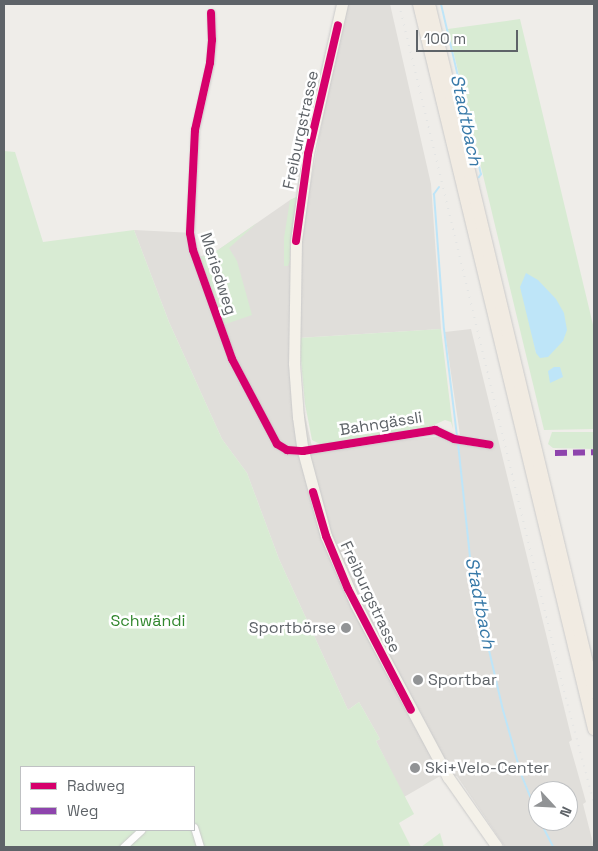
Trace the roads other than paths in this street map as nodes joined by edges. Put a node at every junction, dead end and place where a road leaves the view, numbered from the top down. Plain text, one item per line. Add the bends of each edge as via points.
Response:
1 (342, 4) edge
2 (419, 4) edge
3 (429, 4) edge
4 (210, 13) dead end
5 (490, 445) dead end
6 (304, 451) junction
7 (594, 692) edge
8 (594, 729) edge
9 (195, 830) edge
10 (140, 831) edge
11 (123, 847) edge
12 (200, 847) edge
13 (497, 847) edge

1 - 6 main road, Freiburgstrasse via 308,154 296,241 294,363
2 - 8 highway
3 - 7 highway
4 - 6 street, Meriedweg via 211,56 195,130 192,168 190,233 193,250 232,359 268,428 282,448
5 - 6 street, Bahngässli via 454,439 435,430
6 - 13 main road, Freiburgstrasse via 326,536 360,613 448,777
9 - 12 street
10 - 11 street

